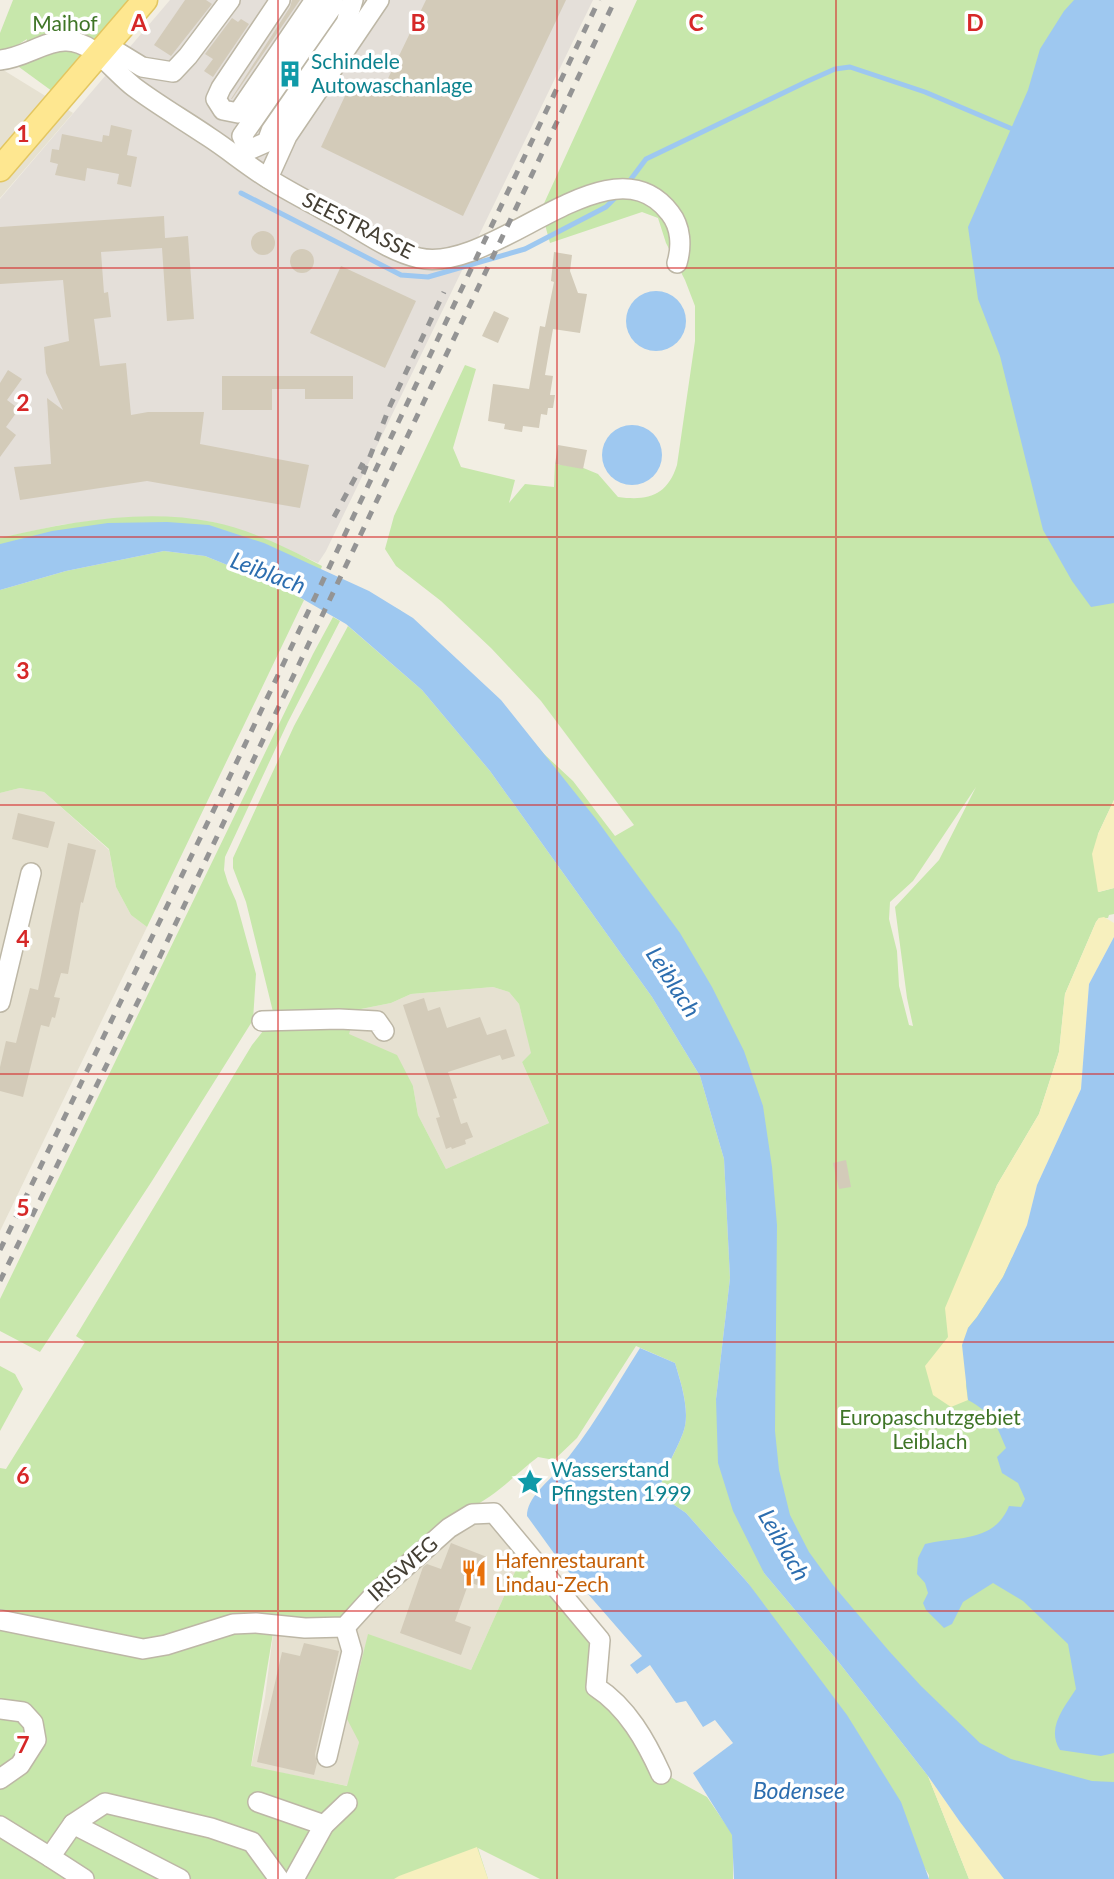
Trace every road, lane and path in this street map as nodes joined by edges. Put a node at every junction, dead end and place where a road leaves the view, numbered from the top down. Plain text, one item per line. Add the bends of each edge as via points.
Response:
1 (145, 0) edge
2 (230, 0) edge
3 (280, 0) edge
4 (315, 0) edge
5 (331, 0) edge
6 (353, 0) edge
7 (379, 0) edge
8 (102, 50) junction
9 (0, 60) edge
10 (0, 169) edge
11 (268, 178) junction
12 (677, 263) dead end
13 (30, 873) dead end
14 (0, 1002) edge
15 (262, 1021) dead end
16 (384, 1031) dead end
17 (0, 1620) edge
18 (345, 1627) junction
19 (0, 1709) edge
20 (327, 1757) dead end
21 (661, 1774) dead end
22 (0, 1779) edge
23 (258, 1802) dead end
24 (347, 1803) dead end
25 (73, 1824) junction
26 (324, 1825) junction
27 (0, 1826) edge
28 (50, 1857) junction
29 (84, 1879) edge
30 (180, 1879) edge
31 (278, 1879) edge
32 (294, 1879) edge

1 - 8 main road
2 - 8 street via 173,72 142,67
3 - 4 street via 221,88 216,99 223,110 238,113
5 - 6 street via 334,4 242,136 251,149 267,142 346,23
7 - 11 street via 287,136
8 - 9 street via 66,41
8 - 10 main road
8 - 11 street, SEESTRASSE via 132,86
11 - 12 street, SEESTRASSE via 386,244 419,258 438,259 455,257 596,193 633,188 658,200 674,218 680,236
13 - 14 street
15 - 16 street via 377,1021
17 - 18 street via 143,1649 233,1624
18 - 20 street via 352,1651
18 - 21 street, IRISWEG via 449,1528 472,1514 494,1513 600,1640 596,1686 626,1715
19 - 22 street via 23,1712 33,1723 37,1740 20,1765
23 - 26 street
24 - 26 street
25 - 28 street
25 - 30 street
25 - 31 street via 105,1803 211,1828 252,1842
26 - 32 street
27 - 28 street
28 - 29 street

